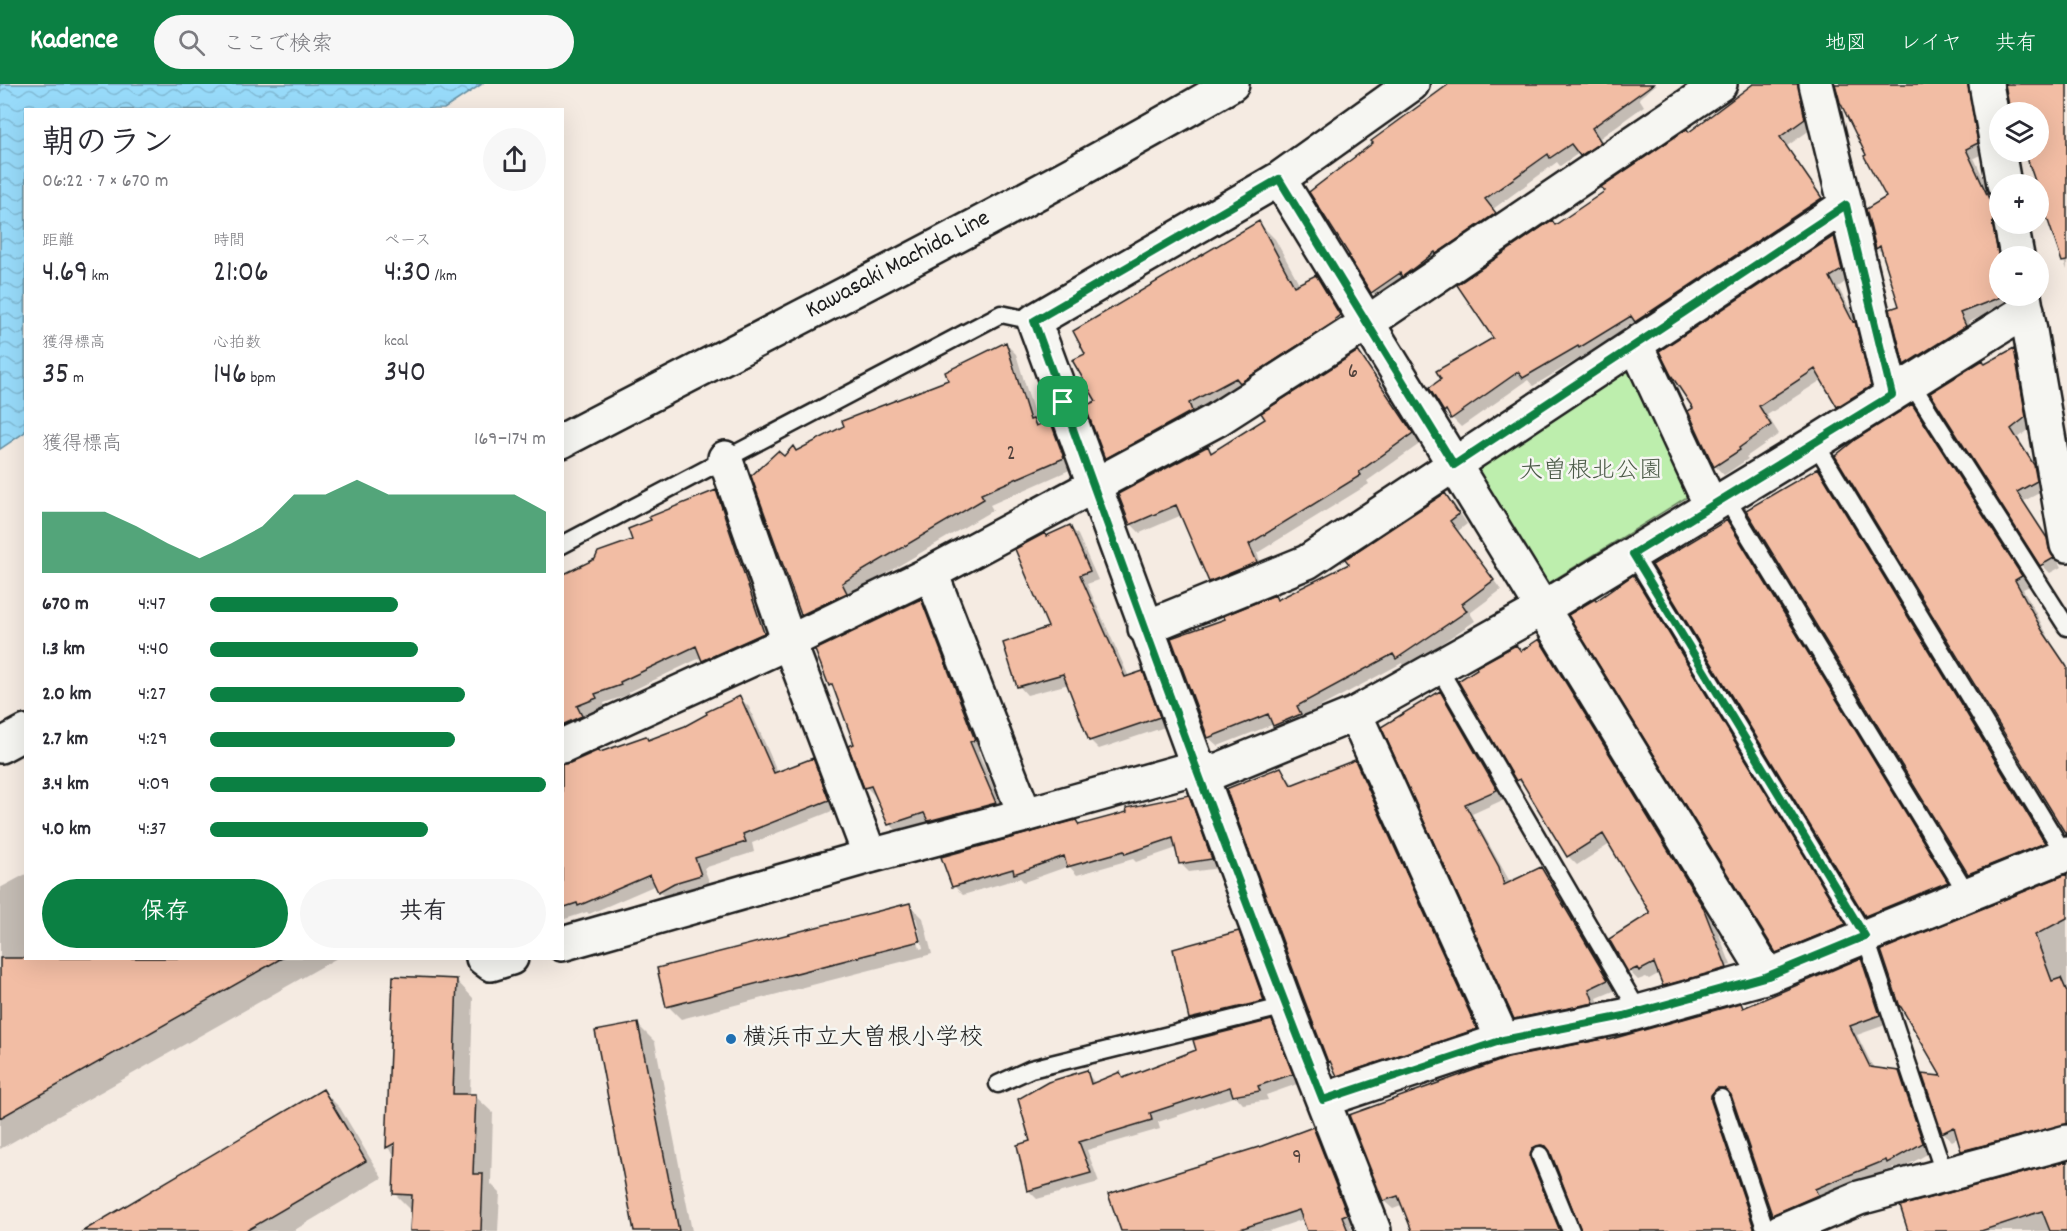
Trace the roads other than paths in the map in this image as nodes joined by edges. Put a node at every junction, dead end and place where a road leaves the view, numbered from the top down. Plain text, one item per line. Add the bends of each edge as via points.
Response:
1 (1232, 84) edge
2 (1412, 84) edge
3 (1720, 84) edge
4 (1816, 84) edge
5 (1986, 84) edge
6 (2002, 174) edge
7 (1279, 179) junction
8 (1846, 205) junction
9 (2022, 306) edge
10 (2027, 306) edge
11 (1034, 321) junction
12 (1367, 323) junction
13 (1636, 345) junction
14 (1901, 389) junction
15 (564, 440) edge
16 (1815, 443) junction
17 (725, 458) junction
18 (1454, 465) junction
19 (1093, 484) junction
20 (1718, 502) junction
21 (564, 544) edge
22 (2067, 545) edge
23 (1633, 554) junction
24 (931, 573) junction
25 (1542, 609) junction
26 (2067, 627) edge
27 (1145, 628) junction
28 (789, 642) junction
29 (1438, 667) junction
30 (1355, 714) junction
31 (24, 733) edge
32 (564, 745) edge
33 (0, 746) edge
34 (1197, 767) junction
35 (1025, 815) junction
36 (870, 856) junction
37 (2066, 859) edge
38 (1968, 895) junction
39 (1865, 936) junction
40 (564, 943) edge
41 (486, 960) edge
42 (504, 960) edge
43 (1768, 976) junction
44 (1286, 1006) junction
45 (1639, 1012) junction
46 (1503, 1040) junction
47 (999, 1084) dead end
48 (1721, 1098) dead end
49 (1323, 1100) junction
50 (2067, 1142) edge
51 (1540, 1155) dead end
52 (1945, 1176) junction
53 (1374, 1231) edge
54 (1571, 1231) edge
55 (1766, 1231) edge
56 (1781, 1231) edge

1 - 15 street, Kawasaki Machida Line via 964,231
2 - 7 street
3 - 12 street
4 - 8 street
5 - 6 street
7 - 11 street
7 - 12 street
8 - 13 street
8 - 14 street
9 - 14 street
10 - 22 street
11 - 17 lane via 1002,314
11 - 19 street
12 - 18 street
12 - 19 street via 1216,420
13 - 18 street
13 - 20 street
14 - 16 street
14 - 26 lane
16 - 20 street
16 - 37 lane
17 - 21 lane
17 - 28 street
18 - 25 street
18 - 27 street via 1307,561
19 - 24 street
19 - 27 street
20 - 23 street
20 - 38 lane
23 - 25 street
23 - 39 lane
24 - 28 street
24 - 35 street
25 - 29 street
25 - 43 street
27 - 34 street
28 - 32 street
28 - 36 street
29 - 30 street
29 - 45 lane
30 - 34 street via 1216,771
30 - 46 street
31 - 33 street
34 - 35 street
34 - 44 street
35 - 36 street
36 - 40 street
37 - 38 street
38 - 39 street
39 - 43 street
39 - 52 lane
41 - 42 street via 491,964
43 - 45 street
44 - 47 lane via 1031,1070
44 - 49 street
45 - 46 street
46 - 49 street
48 - 55 lane
49 - 53 street
50 - 52 street
51 - 54 lane
52 - 56 street via 1859,1198

